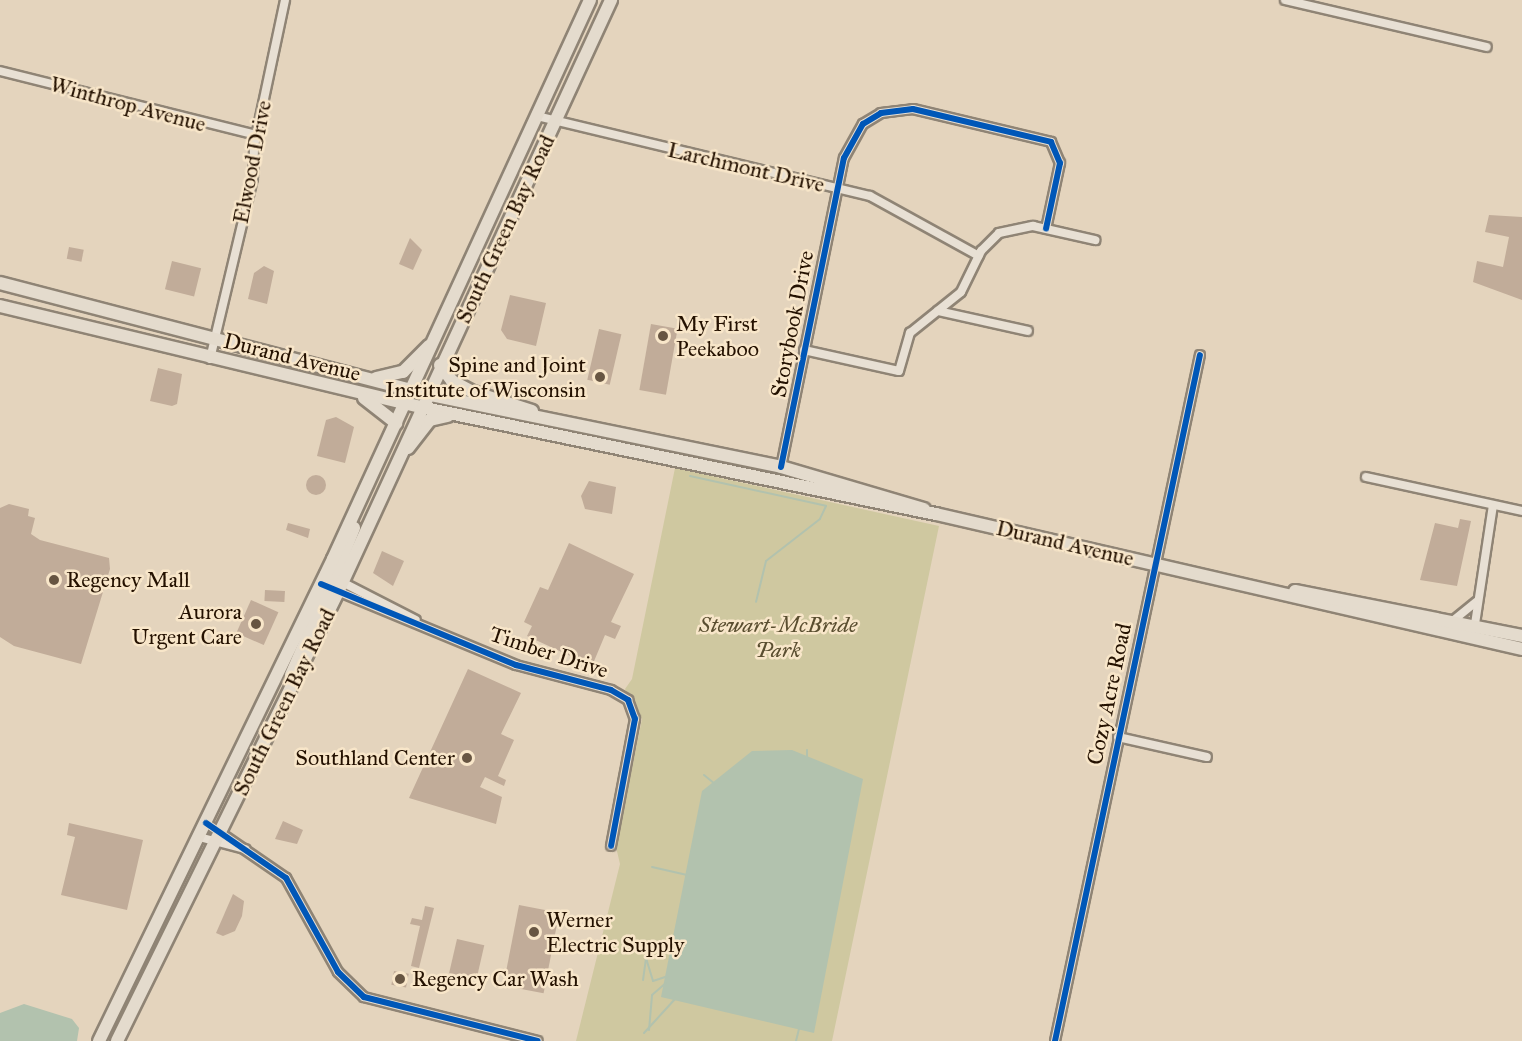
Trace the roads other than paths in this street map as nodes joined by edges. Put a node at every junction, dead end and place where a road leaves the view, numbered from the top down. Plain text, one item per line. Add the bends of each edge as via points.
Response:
1 (285, 0) edge
2 (590, 0) edge
3 (611, 0) edge
4 (1285, 0) edge
5 (1487, 47) dead end
6 (0, 71) edge
7 (537, 116) junction
8 (555, 123) junction
9 (257, 135) junction
10 (837, 188) junction
11 (1046, 229) junction
12 (1095, 240) dead end
13 (979, 256) junction
14 (0, 283) edge
15 (0, 306) edge
16 (938, 310) junction
17 (1028, 331) dead end
18 (214, 338) junction
19 (434, 341) junction
20 (804, 350) junction
21 (1200, 354) dead end
22 (210, 358) junction
23 (440, 365) junction
24 (376, 378) junction
25 (412, 390) junction
26 (350, 391) junction
27 (426, 394) junction
28 (405, 403) junction
29 (420, 407) junction
30 (537, 414) junction
31 (458, 415) junction
32 (396, 423) junction
33 (621, 430) junction
34 (670, 442) junction
35 (610, 447) junction
36 (652, 455) junction
37 (781, 467) junction
38 (390, 474) junction
39 (1366, 477) dead end
40 (1493, 505) junction
41 (1522, 511) edge
42 (936, 514) junction
43 (1155, 563) junction
44 (331, 583) junction
45 (1264, 588) junction
46 (1476, 602) junction
47 (1455, 619) junction
48 (1475, 624) junction
49 (1431, 628) junction
50 (1522, 636) edge
51 (1522, 650) edge
52 (1118, 737) junction
53 (1207, 757) dead end
54 (215, 827) junction
55 (208, 840) junction
56 (611, 846) dead end
57 (246, 849) junction
58 (158, 922) junction
59 (122, 999) junction
60 (130, 1017) junction
61 (99, 1041) edge
62 (111, 1041) edge
63 (117, 1041) edge
64 (538, 1041) edge
65 (1055, 1041) edge

1 - 9 street, Elwood Drive
2 - 7 main road, South Green Bay Road
3 - 8 main road, South Green Bay Road
4 - 5 street
6 - 9 street, Winthrop Avenue
7 - 8 street, Larchmont Drive
7 - 19 main road, South Green Bay Road
8 - 10 street, Larchmont Drive
8 - 23 main road, South Green Bay Road
9 - 18 street, Elwood Drive via 254,178
10 - 11 street, Storybook Drive via 846,151 863,124 891,110 912,109 1051,142 1060,163
10 - 13 street, Larchmont Drive via 893,206
10 - 20 street, Storybook Drive
11 - 12 street
11 - 13 street via 1007,229
13 - 16 street via 961,292
14 - 18 main road, Durand Avenue
15 - 22 main road, Durand Avenue
16 - 17 street
16 - 20 street via 910,333 899,371
18 - 22 street, Elwood Drive
18 - 24 main road, Durand Avenue
19 - 24 main road via 403,372
19 - 25 main road, South Green Bay Road
20 - 37 street, Storybook Drive
21 - 43 street, Cozy Acre Road
22 - 26 main road, Durand Avenue
23 - 27 main road, South Green Bay Road
23 - 30 main road via 452,381 473,392 517,403
24 - 25 main road, Durand Avenue
25 - 27 main road, Durand Avenue
25 - 28 main road, South Green Bay Road
26 - 28 main road, Durand Avenue
26 - 32 main road
27 - 29 main road, South Green Bay Road
27 - 30 main road, Durand Avenue
28 - 29 main road, Durand Avenue
28 - 32 main road, South Green Bay Road
29 - 31 main road, Durand Avenue
29 - 38 main road, South Green Bay Road
30 - 33 main road, Durand Avenue
31 - 35 main road, Durand Avenue
31 - 38 main road via 430,420
32 - 44 main road, South Green Bay Road via 363,494
33 - 34 main road, Durand Avenue
33 - 35 main road via 626,442
34 - 36 main road
34 - 37 main road, Durand Avenue
35 - 36 main road, Durand Avenue
36 - 42 main road, Durand Avenue
37 - 42 main road, Durand Avenue
38 - 44 main road, South Green Bay Road
39 - 40 street
40 - 41 street
40 - 46 street
42 - 43 main road, Durand Avenue
43 - 45 main road, Durand Avenue
43 - 52 street, Cozy Acre Road
44 - 54 main road, South Green Bay Road via 284,702
44 - 54 main road, South Green Bay Road via 277,673 270,712
44 - 56 street, Timber Drive via 516,665 610,690 628,700 636,719
45 - 47 main road, Durand Avenue
45 - 49 main road, Durand Avenue
46 - 47 street
46 - 48 street
47 - 48 main road, Durand Avenue
48 - 49 main road
48 - 50 main road, Durand Avenue
49 - 51 main road, Durand Avenue
52 - 53 street
52 - 65 street, Cozy Acre Road
54 - 55 main road
54 - 57 street
55 - 57 street
55 - 58 main road
55 - 60 main road
57 - 64 street via 293,885 338,972 364,997
58 - 59 main road
58 - 60 main road via 158,944
59 - 61 main road
59 - 62 main road
60 - 63 main road

